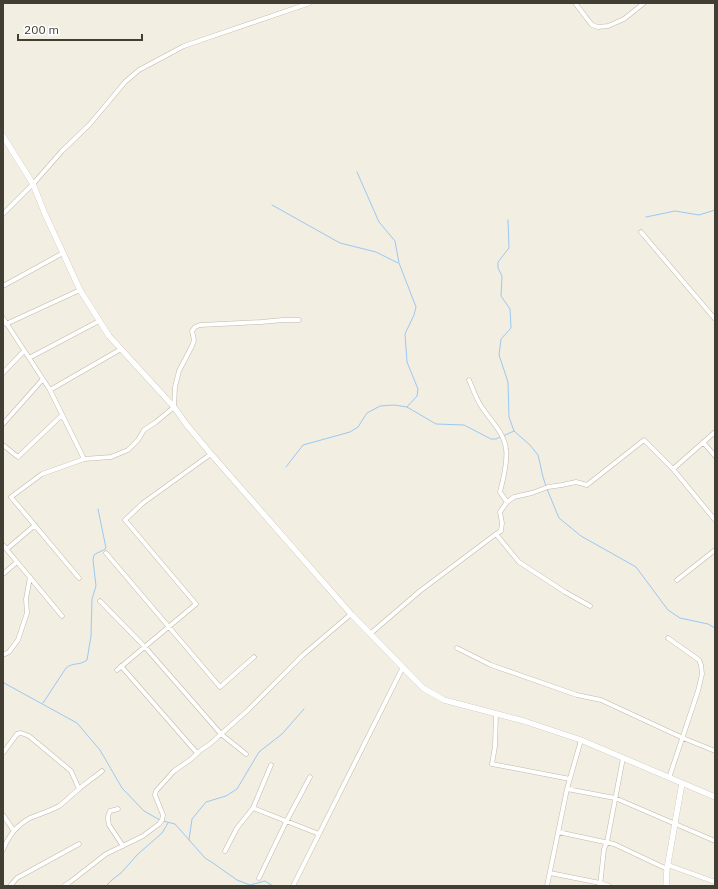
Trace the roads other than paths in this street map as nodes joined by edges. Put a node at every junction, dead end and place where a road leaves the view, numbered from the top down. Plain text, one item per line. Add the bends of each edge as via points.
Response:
1 (310, 3) edge
2 (575, 3) edge
3 (644, 3) edge
4 (3, 136) edge
5 (33, 184) junction
6 (3, 214) edge
7 (641, 232) dead end
8 (63, 253) junction
9 (3, 286) edge
10 (80, 290) junction
11 (3, 319) edge
12 (715, 319) edge
13 (299, 320) dead end
14 (99, 321) junction
15 (6, 324) junction
16 (121, 350) junction
17 (24, 351) junction
18 (29, 358) junction
19 (3, 373) edge
20 (43, 380) junction
21 (469, 380) dead end
22 (50, 390) junction
23 (174, 406) junction
24 (62, 415) junction
25 (3, 424) edge
26 (715, 432) edge
27 (703, 442) junction
28 (3, 445) edge
29 (211, 454) junction
30 (715, 456) edge
31 (84, 458) junction
32 (672, 468) junction
33 (507, 502) junction
34 (715, 520) edge
35 (35, 525) junction
36 (496, 534) junction
37 (3, 545) edge
38 (7, 549) junction
39 (715, 550) edge
40 (106, 553) dead end
41 (17, 562) junction
42 (3, 574) edge
43 (30, 577) junction
44 (79, 578) dead end
45 (677, 580) dead end
46 (100, 601) dead end
47 (590, 606) dead end
48 (351, 614) junction
49 (62, 616) dead end
50 (169, 626) junction
51 (370, 634) junction
52 (668, 638) dead end
53 (145, 646) junction
54 (457, 648) dead end
55 (3, 655) edge
56 (254, 657) dead end
57 (121, 666) junction
58 (403, 667) junction
59 (116, 670) dead end
60 (496, 714) junction
61 (221, 734) junction
62 (683, 738) junction
63 (581, 740) junction
64 (715, 751) edge
65 (3, 753) edge
66 (197, 754) junction
67 (246, 754) dead end
68 (623, 758) junction
69 (271, 765) dead end
70 (102, 771) dead end
71 (310, 777) dead end
72 (669, 778) junction
73 (570, 779) junction
74 (682, 783) junction
75 (79, 788) junction
76 (567, 789) junction
77 (715, 797) edge
78 (615, 798) junction
79 (252, 808) junction
80 (118, 809) dead end
81 (3, 815) edge
82 (286, 822) junction
83 (675, 824) junction
84 (14, 831) junction
85 (558, 832) junction
86 (319, 834) junction
87 (715, 841) edge
88 (607, 842) junction
89 (79, 844) dead end
90 (123, 846) junction
91 (3, 850) edge
92 (225, 851) dead end
93 (667, 867) junction
94 (550, 873) junction
95 (259, 878) dead end
96 (715, 882) edge
97 (600, 885) edge
98 (10, 886) edge
99 (64, 886) edge
100 (293, 886) edge
101 (547, 886) edge
102 (609, 886) edge
103 (666, 886) edge

1 - 5 street via 184,46 139,70 125,82 90,124
2 - 3 street via 592,25 598,27 624,19
4 - 5 street
5 - 6 street
5 - 8 street
7 - 12 street
8 - 9 street
8 - 10 street
10 - 14 street
10 - 15 street
11 - 15 street
13 - 23 street via 195,327 192,331 192,346 179,371
14 - 16 street
14 - 18 street
15 - 17 street
16 - 22 street
16 - 23 street
17 - 18 street
17 - 19 street
18 - 20 street
20 - 22 street
20 - 25 street
21 - 33 street via 481,406 505,441 506,464 500,492
22 - 24 street
23 - 29 street
23 - 31 street via 144,430 128,450 112,457
24 - 28 street via 18,457
24 - 31 street
26 - 27 street
27 - 30 street
27 - 32 street
29 - 48 street
29 - 50 street via 143,503 125,520 196,604
31 - 35 street via 42,474 11,497
32 - 33 street via 644,440 587,485 576,482 548,487 514,497
32 - 34 street
33 - 36 street via 500,512 501,531
35 - 38 street
35 - 44 street
36 - 47 street via 519,562
36 - 51 street via 420,591
37 - 38 street
38 - 41 street
39 - 45 street
40 - 50 street
41 - 42 street
41 - 43 street
43 - 49 street
43 - 55 street via 26,599 27,613 18,640 9,652
46 - 53 street
48 - 51 street
48 - 61 street via 303,655
50 - 53 street
50 - 56 street via 220,687
51 - 58 street
52 - 62 street via 699,660 701,665 702,674
53 - 57 street
53 - 61 street
54 - 62 street via 491,665 577,695 601,700
57 - 59 street
57 - 66 street
58 - 60 street via 423,688 444,700
58 - 86 street
60 - 63 street
60 - 73 street via 492,764
61 - 66 street
61 - 67 street
62 - 64 street
62 - 72 street
63 - 68 street
63 - 73 street
65 - 75 street via 21,732 71,771
66 - 90 street via 174,771 156,791 155,795 163,815 159,824
68 - 72 street
68 - 78 street
69 - 79 street
70 - 75 street
71 - 82 street
72 - 74 street
73 - 76 street
74 - 77 street
74 - 83 street
75 - 84 street via 59,806 30,818
76 - 78 street
76 - 85 street
78 - 83 street
78 - 88 street
79 - 82 street
79 - 92 street via 237,828
80 - 90 street via 110,811 108,821
81 - 84 street
82 - 86 street
82 - 95 street
83 - 87 street
83 - 93 street
84 - 91 street
85 - 88 street
85 - 94 street
86 - 100 street
88 - 93 street
88 - 97 street
89 - 98 street via 16,878
90 - 99 street via 106,854
93 - 96 street
93 - 103 street
94 - 97 street
94 - 101 street
97 - 102 street

